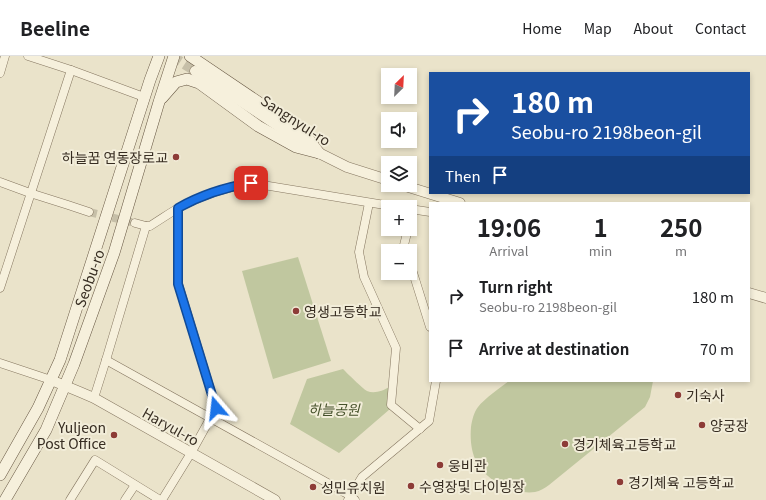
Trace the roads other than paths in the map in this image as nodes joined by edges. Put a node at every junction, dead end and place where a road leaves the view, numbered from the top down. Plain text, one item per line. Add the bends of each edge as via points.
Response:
1 (5, 56) edge
2 (28, 56) edge
3 (190, 56) edge
4 (157, 57) edge
5 (172, 60) edge
6 (199, 64) edge
7 (71, 70) junction
8 (0, 73) edge
9 (144, 98) junction
10 (159, 102) junction
11 (319, 153) junction
12 (381, 178) edge
13 (0, 182) edge
14 (417, 190) edge
15 (30, 193) junction
16 (429, 193) edge
17 (431, 194) edge
18 (369, 202) junction
19 (457, 202) edge
20 (381, 204) edge
21 (178, 208) junction
22 (417, 210) edge
23 (89, 212) tunnel mouth
24 (429, 212) edge
25 (135, 223) tunnel mouth
26 (146, 226) junction
27 (415, 280) edge
28 (0, 288) edge
29 (750, 293) edge
30 (766, 298) edge
31 (429, 324) edge
32 (106, 360) junction
33 (0, 363) edge
34 (50, 380) junction
35 (436, 382) edge
36 (65, 386) junction
37 (94, 398) junction
38 (211, 418) junction
39 (420, 429) junction
40 (191, 453) junction
41 (0, 476) edge
42 (135, 485) junction
43 (351, 499) edge
44 (5, 500) edge
45 (70, 500) edge
46 (125, 500) edge
47 (161, 500) edge
48 (275, 500) edge

1 - 8 street
2 - 7 street
3 - 6 main road
4 - 5 main road
4 - 9 main road, Seobu-ro
5 - 10 main road, Seobu-ro
6 - 11 main road via 304,133
7 - 9 street
7 - 15 street
9 - 34 main road, Seobu-ro via 60,360
10 - 11 main road via 176,82 187,79 199,83 258,126 296,147
10 - 36 main road, Seobu-ro via 114,253
11 - 12 street, Sangnyul-ro via 347,167
13 - 15 street
14 - 16 street
15 - 23 street
15 - 28 street
17 - 19 street
18 - 20 street
18 - 21 street via 251,183 212,193
18 - 39 street via 359,252 364,277 396,348 391,405
21 - 26 street
21 - 38 street via 178,284 216,408
22 - 24 street
25 - 26 street
26 - 32 street
27 - 31 street
29 - 30 street
32 - 37 street
32 - 38 street
33 - 34 street
34 - 36 street, Haryul-ro
34 - 41 main road, Seobu-ro via 38,408
35 - 39 street via 428,422
36 - 37 street, Haryul-ro
36 - 44 main road, Seobu-ro via 46,430
37 - 40 street, Haryul-ro
38 - 40 street
38 - 43 street
39 - 43 street via 362,477
40 - 47 street
40 - 48 street, Haryul-ro
42 - 45 street via 95,460
42 - 46 street
42 - 47 street

